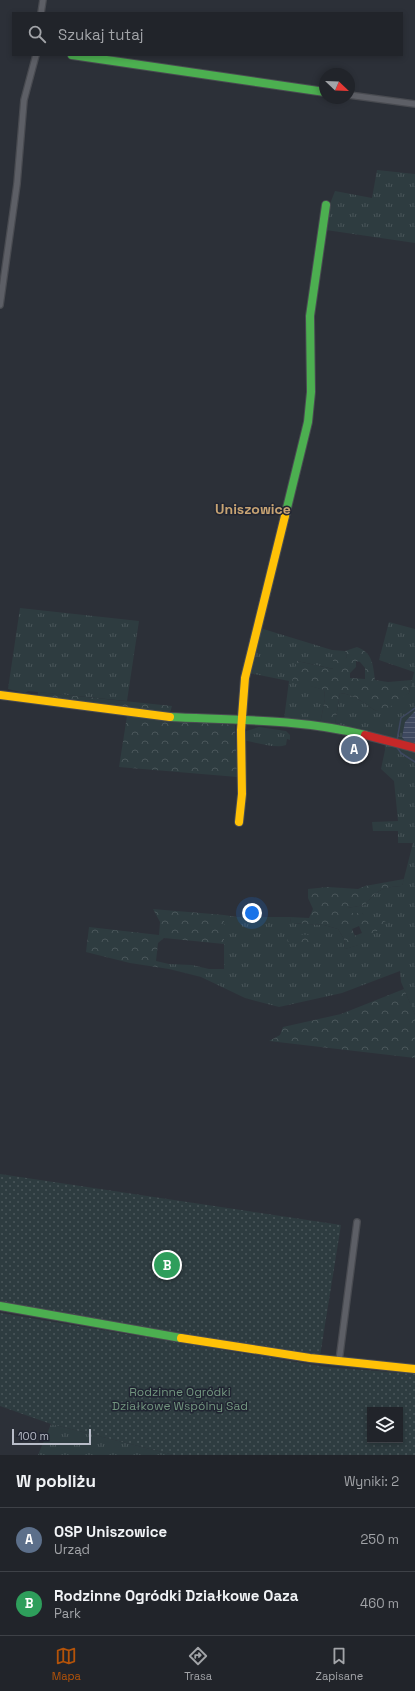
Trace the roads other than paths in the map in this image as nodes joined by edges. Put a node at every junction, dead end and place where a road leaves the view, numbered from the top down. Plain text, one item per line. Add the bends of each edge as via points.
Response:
1 (43, 0) edge
2 (41, 12) edge
3 (36, 56) edge
4 (79, 56) edge
5 (319, 91) edge
6 (355, 96) edge
7 (415, 104) edge
8 (326, 205) dead end
9 (0, 305) edge
10 (0, 695) edge
11 (242, 720) junction
12 (415, 748) edge
13 (239, 822) dead end
14 (357, 1222) dead end
15 (0, 1306) edge
16 (339, 1361) junction
17 (415, 1369) edge

1 - 2 street
3 - 9 street via 24,100 17,184
4 - 5 street
6 - 7 street
8 - 11 street via 310,316 311,392 308,422 245,678
10 - 11 street via 158,716
11 - 12 street via 329,727
11 - 13 street via 242,794
14 - 16 street
15 - 16 street via 156,1334
16 - 17 street

